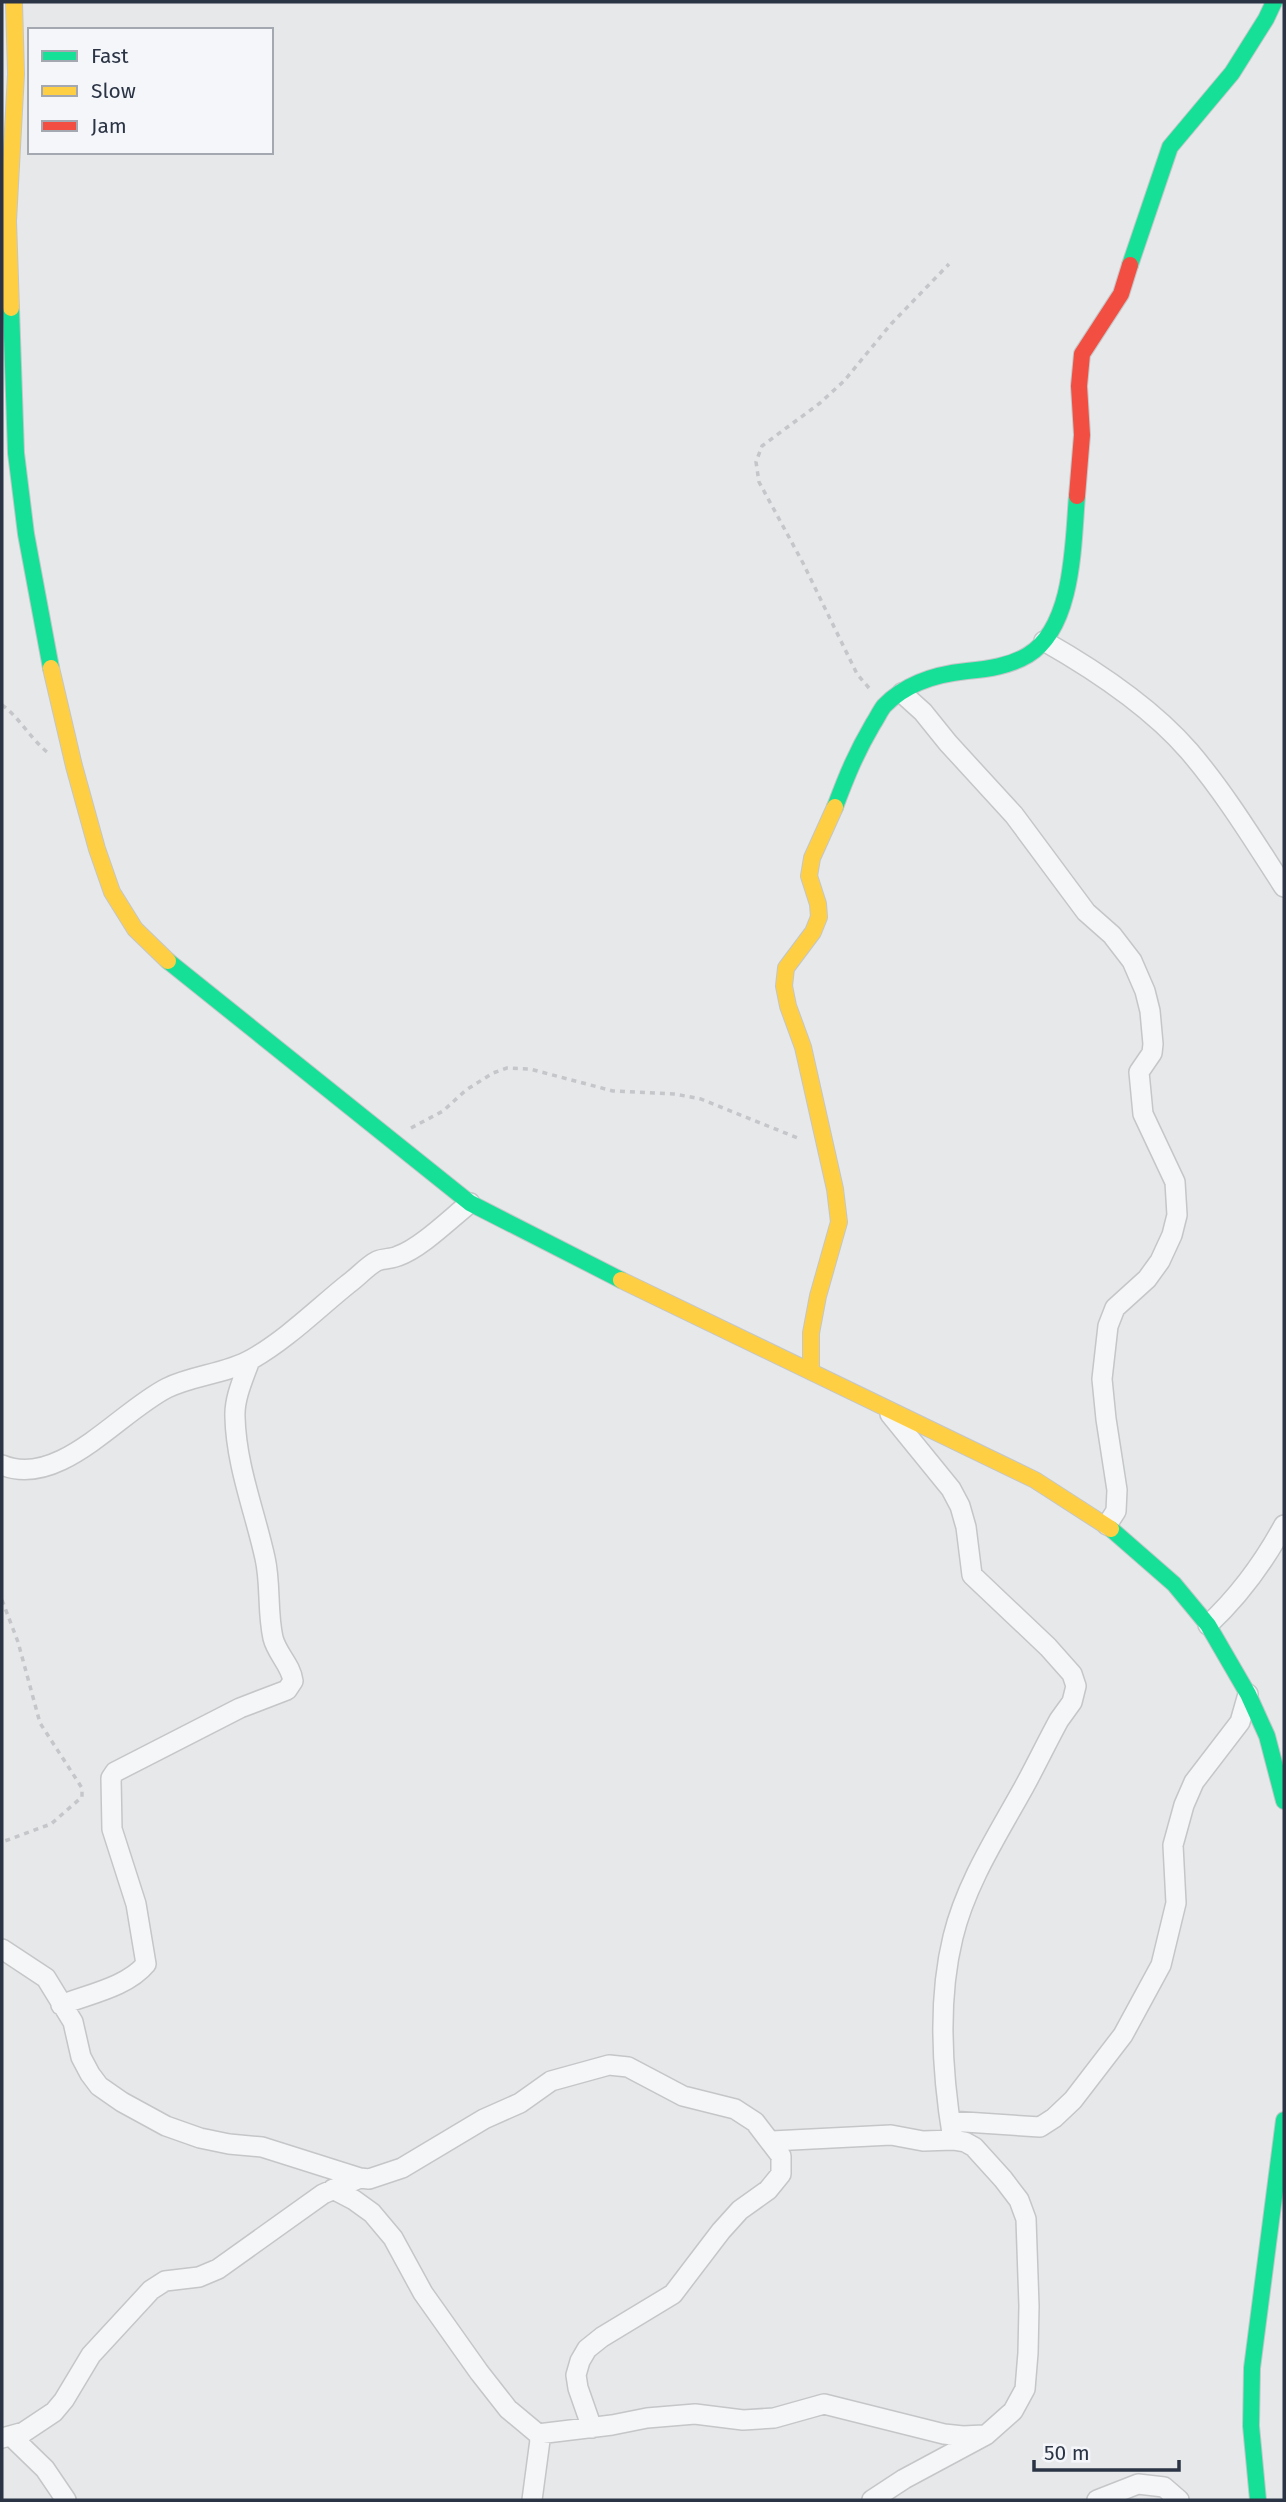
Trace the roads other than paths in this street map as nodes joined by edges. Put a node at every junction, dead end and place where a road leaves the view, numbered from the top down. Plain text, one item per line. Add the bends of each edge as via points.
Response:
1 (1274, 2) edge
2 (11, 8) edge
3 (1044, 641) junction
4 (902, 693) junction
5 (1284, 887) edge
6 (470, 1203) junction
7 (250, 1360) junction
8 (811, 1372) junction
9 (884, 1406) junction
10 (2, 1465) edge
11 (1284, 1524) edge
12 (1107, 1525) junction
13 (1208, 1625) junction
14 (1248, 1694) junction
15 (1284, 1801) edge
16 (2, 1949) edge
17 (61, 2005) junction
18 (1284, 2120) edge
19 (1284, 2127) edge
20 (952, 2130) junction
21 (772, 2141) junction
22 (360, 2178) junction
23 (332, 2189) junction
24 (592, 2428) junction
25 (538, 2434) junction
26 (986, 2435) junction
27 (6, 2437) edge
28 (66, 2500) edge
29 (532, 2500) edge
30 (872, 2500) edge
31 (1097, 2500) edge
32 (1179, 2500) edge
33 (1258, 2500) edge

1 - 3 street via 1232,73 1170,147 1121,294 1082,354 1082,435 1070,577 1057,620
2 - 6 street via 16,74 8,221 16,453 47,650 74,766 112,892 135,929 161,955
3 - 4 street via 1011,663 949,673 917,682
3 - 5 street via 1154,716 1188,750
4 - 8 street via 884,706 854,756 812,858 809,876 819,917 786,968 788,1006 803,1047 839,1222 811,1333
4 - 12 street via 1014,815 1086,912 1112,935 1132,961 1150,1011 1152,1052 1139,1072 1143,1114 1175,1182 1177,1215 1160,1261 1115,1308 1108,1326 1102,1379 1117,1490 1116,1511
6 - 7 street via 399,1256 378,1261
6 - 8 street
7 - 10 street via 169,1386 57,1462 22,1471
7 - 17 street via 234,1415 266,1560 268,1614 278,1654 293,1681 287,1690 115,1772 111,1778 112,1829 136,1905 146,1964 120,1983
8 - 9 street
9 - 12 street via 1035,1480
9 - 20 street via 960,1506 972,1575 1048,1647 1072,1674 1076,1686 1072,1702 992,1844 953,1936 943,2011 944,2078
11 - 13 street via 1261,1564
12 - 13 street via 1174,1584
13 - 14 street
14 - 15 street via 1267,1736
14 - 20 street via 1240,1722 1194,1782 1184,1805 1172,1845 1176,1903 1161,1965 1123,2035 1073,2100 1040,2127
16 - 17 street via 39,1971
17 - 22 street via 73,2022 90,2074 122,2102 200,2138 262,2147
18 - 19 street
19 - 33 street via 1252,2368 1251,2426
20 - 21 street via 923,2141 891,2135
20 - 26 street via 988,2162 1019,2200 1026,2219 1029,2306 1025,2389 1013,2411
21 - 22 street via 735,2109 683,2096 628,2067 610,2065 551,2081 402,2168
21 - 24 street via 781,2156 781,2174 768,2190 740,2210 673,2294 587,2349 576,2375
22 - 23 street
23 - 25 street via 372,2213 479,2372 508,2409
23 - 27 street via 218,2269 199,2277 165,2281 151,2290 92,2355 54,2412 24,2432
24 - 25 street
24 - 26 street via 695,2414 743,2420 774,2418 824,2404 944,2434
25 - 29 street
26 - 30 street
27 - 28 street via 45,2469
31 - 32 street via 1138,2484 1164,2487

